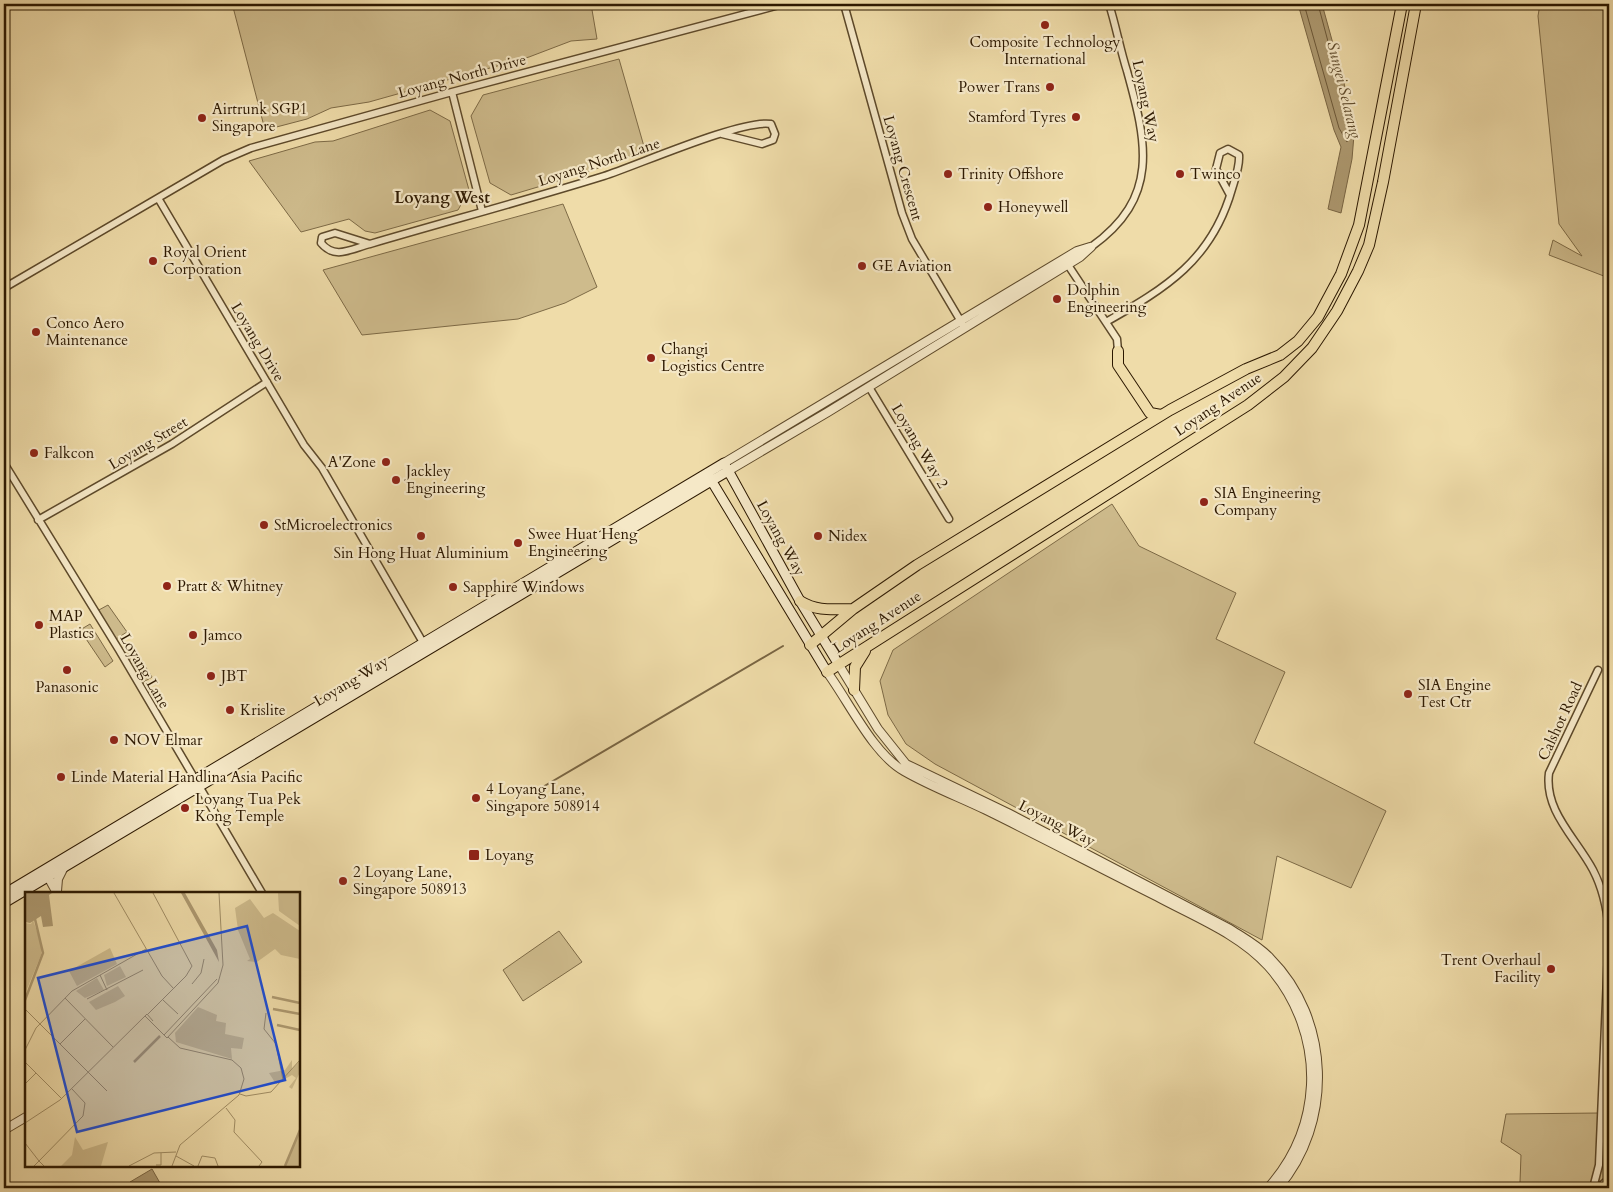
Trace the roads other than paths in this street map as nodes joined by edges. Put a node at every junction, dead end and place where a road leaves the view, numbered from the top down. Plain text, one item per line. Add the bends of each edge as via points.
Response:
1 (783, 4) edge
2 (844, 4) edge
3 (1109, 4) edge
4 (1402, 4) edge
5 (1416, 4) edge
6 (452, 92) junction
7 (722, 134) junction
8 (1230, 195) junction
9 (158, 198) junction
10 (482, 211) junction
11 (370, 244) junction
12 (1091, 247) junction
13 (1073, 253) junction
14 (1057, 263) junction
15 (1068, 265) junction
16 (4, 288) edge
17 (1106, 322) junction
18 (963, 325) junction
19 (1118, 351) joint
20 (267, 382) junction
21 (860, 382) junction
22 (869, 386) junction
23 (1162, 416) junction
24 (4, 463) edge
25 (726, 467) junction
26 (709, 477) junction
27 (950, 518) dead end
28 (38, 520) junction
29 (800, 601) junction
30 (853, 609) junction
31 (822, 635) junction
32 (810, 645) junction
33 (869, 646) junction
34 (425, 647) junction
35 (839, 665) junction
36 (1598, 670) dead end
37 (827, 672) junction
38 (854, 690) junction
39 (198, 784) junction
40 (63, 869) junction
41 (46, 874) junction
42 (56, 892) edge
43 (57, 892) edge
44 (261, 892) edge
45 (4, 894) edge
46 (4, 903) edge
47 (25, 1118) edge
48 (4, 1130) edge
49 (1609, 1179) edge
50 (1268, 1188) edge
51 (1278, 1188) edge
52 (1593, 1188) edge
53 (1598, 1188) edge

1 - 6 street, Loyang North Drive
2 - 18 street, Loyang Crescent via 902,213 912,239
3 - 12 street, Loyang Way via 1133,92 1143,163 1132,205 1122,220
4 - 23 main road, Loyang Avenue via 1359,225 1341,274 1318,317 1298,341 1280,355 1246,369
5 - 33 main road, Loyang Avenue via 1369,245 1338,311 1312,348 1284,377 1248,405
6 - 9 street, Loyang North Drive via 251,148
6 - 10 street
7 - 7 street, Loyang North Lane via 762,122 771,124 775,134 773,140 762,144
7 - 10 street, Loyang North Lane via 605,176
8 - 8 street via 1216,169 1220,153 1228,149 1236,152 1239,159
8 - 17 street via 1212,235 1196,258 1170,284
9 - 16 street
9 - 20 street, Loyang Drive
10 - 11 street, Loyang North Lane
11 - 11 street, Loyang North Lane via 335,253 328,252 321,243 322,237 335,233
12 - 13 street, Loyang Way
12 - 15 street, Loyang Way
13 - 14 street, Loyang Way
13 - 15 street
14 - 15 street
14 - 18 street, Loyang Way
15 - 17 street
15 - 18 street, Loyang Way
17 - 19 street via 1117,340
18 - 21 street, Loyang Way
18 - 22 street, Loyang Way
19 - 23 main road via 1118,365 1144,405 1152,415
20 - 28 street, Loyang Street via 172,444
20 - 34 street, Loyang Drive via 304,445 322,468
21 - 22 street
21 - 25 street, Loyang Way
22 - 25 street, Loyang Way
22 - 27 street, Loyang Way 2
23 - 30 main road, Loyang Avenue via 916,565
24 - 28 street, Loyang Lane
25 - 26 main road, Loyang Way
25 - 29 main road, Loyang Way
26 - 32 main road, Loyang Way
26 - 34 main road, Loyang Way
28 - 39 street, Loyang Lane
29 - 30 main road via 822,610
29 - 31 main road, Loyang Way
30 - 31 main road, Loyang Avenue
31 - 32 main road, Loyang Avenue
31 - 35 main road, Loyang Way
32 - 37 main road, Loyang Way
33 - 35 main road, Loyang Avenue
33 - 38 main road via 855,667
34 - 39 main road, Loyang Way
35 - 37 main road, Loyang Avenue
35 - 38 street, Loyang Way
36 - 52 street, Calshot Road via 1549,773 1548,785 1553,808 1593,870 1608,912 1598,1165
37 - 50 street, Loyang Way via 880,749 902,770 1213,926 1250,950 1267,966 1291,1000 1303,1026 1311,1077 1300,1138
38 - 51 street, Loyang Way via 886,741 906,764 1216,921 1254,944 1275,963 1295,991 1310,1023 1319,1077 1316,1108 1306,1140 1292,1169
39 - 40 main road, Loyang Way
39 - 41 main road, Loyang Way
39 - 44 street, Loyang Lane
40 - 41 main road, Loyang Way
40 - 43 street
41 - 42 street
41 - 45 main road, Loyang Way
41 - 46 main road, Loyang Way
47 - 48 street
49 - 53 street

